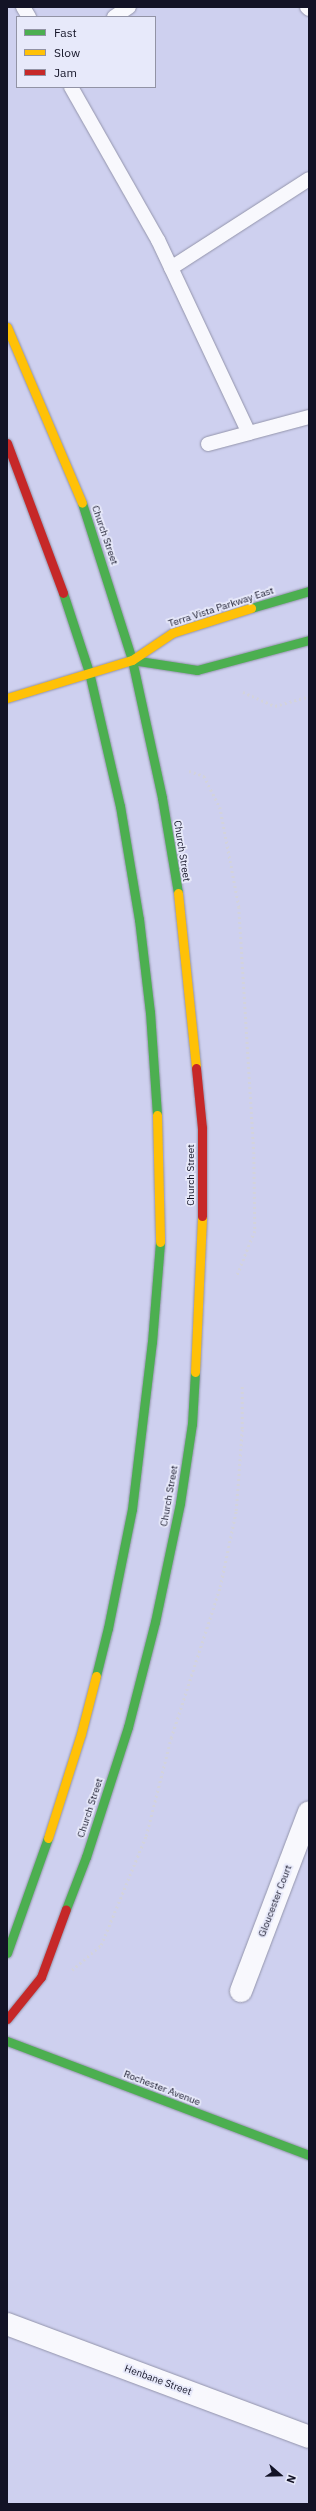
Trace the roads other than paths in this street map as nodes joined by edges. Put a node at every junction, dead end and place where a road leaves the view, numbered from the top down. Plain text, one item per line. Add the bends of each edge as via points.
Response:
1 (23, 7) edge
2 (129, 7) edge
3 (307, 7) edge
4 (309, 10) edge
5 (28, 16) edge
6 (116, 16) edge
7 (72, 88) edge
8 (309, 179) edge
9 (171, 268) junction
10 (7, 327) edge
11 (309, 417) edge
12 (249, 433) junction
13 (7, 443) edge
14 (208, 444) dead end
15 (309, 591) edge
16 (309, 640) edge
17 (132, 660) junction
18 (89, 672) junction
19 (7, 698) edge
20 (309, 1812) edge
21 (7, 1953) edge
22 (241, 1991) dead end
23 (7, 2019) edge
24 (7, 2041) edge
25 (309, 2154) edge
26 (7, 2324) edge
27 (309, 2437) edge

1 - 5 lane
2 - 6 lane
3 - 4 lane
7 - 9 lane via 158,240
8 - 9 lane
9 - 12 lane
10 - 17 main road, Church Street via 79,494
11 - 12 lane
12 - 14 lane
13 - 18 main road via 70,612
15 - 17 main road, Terra Vista Parkway East via 172,633
16 - 17 main road via 197,670
17 - 18 main road, Terra Vista Parkway East
17 - 23 main road, Church Street via 162,798 182,916 202,1128 202,1229 192,1424 180,1503 156,1622 128,1727 86,1857 41,1978
18 - 19 main road, Terra Vista Parkway East
18 - 21 main road via 120,806 139,918 150,1012 158,1136 160,1238 152,1342 132,1509 108,1628 82,1734 40,1864
20 - 22 street, Gloucester Court
24 - 25 main road, Rochester Avenue
26 - 27 street, Henbane Street

